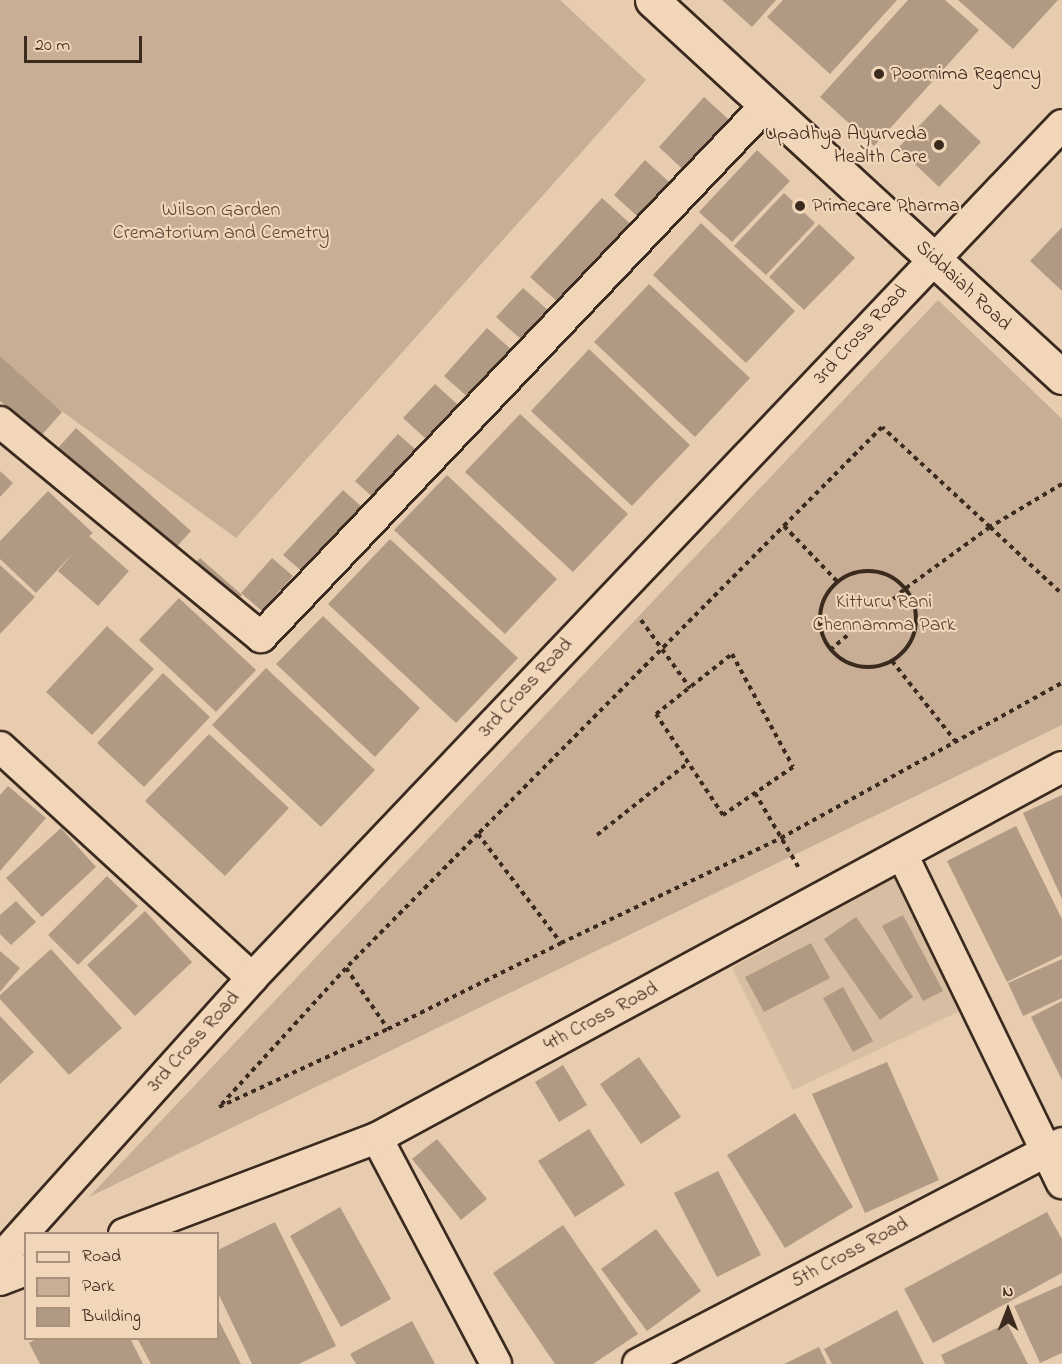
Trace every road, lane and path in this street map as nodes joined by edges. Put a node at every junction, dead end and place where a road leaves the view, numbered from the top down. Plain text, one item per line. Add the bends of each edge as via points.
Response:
1 (652, 0) edge
2 (766, 105) junction
3 (1062, 125) edge
4 (933, 258) junction
5 (1062, 377) edge
6 (0, 422) edge
7 (1062, 484) edge
8 (784, 525) junction
9 (990, 527) junction
10 (837, 581) junction
11 (906, 588) junction
12 (619, 590) junction
13 (1062, 594) edge
14 (887, 605) dead end
15 (850, 633) dead end
16 (661, 648) junction
17 (830, 650) junction
18 (892, 661) junction
19 (1062, 683) edge
20 (690, 688) junction
21 (957, 742) junction
22 (1, 750) edge
23 (688, 763) junction
24 (1062, 767) edge
25 (755, 793) junction
26 (478, 834) junction
27 (597, 835) dead end
28 (781, 838) junction
29 (902, 854) junction
30 (817, 900) junction
31 (561, 943) junction
32 (346, 968) junction
33 (252, 978) junction
34 (388, 1029) junction
35 (377, 1138) junction
36 (1053, 1147) edge
37 (1062, 1183) edge
38 (24, 1232) edge
39 (24, 1232) edge
40 (127, 1232) edge
41 (0, 1259) edge
42 (24, 1271) edge
43 (0, 1280) edge
44 (496, 1364) edge
45 (638, 1364) edge

1 - 2 main road, Siddaiah Road
2 - 4 main road, Siddaiah Road
2 - 6 street via 261,637
3 - 4 street, 3rd Cross Road
4 - 5 main road, Siddaiah Road
4 - 12 street, 3rd Cross Road
7 - 9 path
8 - 9 path via 882,427
8 - 10 path
8 - 16 path
9 - 11 path
9 - 13 path
10 - 11 path via 866,570 893,577
10 - 17 path via 821,605 819,621
11 - 14 path
11 - 18 path via 913,598 916,625 906,648
12 - 16 path
12 - 33 street, 3rd Cross Road
15 - 17 path
16 - 20 path
16 - 26 path
17 - 18 path via 855,665 870,667
18 - 21 path
19 - 21 path
20 - 23 path via 656,714
20 - 25 path via 732,654 794,767
21 - 28 path
22 - 33 street
23 - 25 path via 723,814
23 - 27 path
24 - 29 street, 4th Cross Road
25 - 28 path
26 - 31 path
26 - 32 path
28 - 30 path
28 - 31 path
29 - 30 street, 4th Cross Road
29 - 36 street
30 - 35 street, 4th Cross Road
31 - 34 path
32 - 34 path
32 - 34 path via 219,1107
33 - 38 street, 3rd Cross Road
35 - 40 street, 4th Cross Road
35 - 44 street
36 - 37 street
36 - 45 street, 5th Cross Road
39 - 41 street, 3rd Cross Road
42 - 43 street

